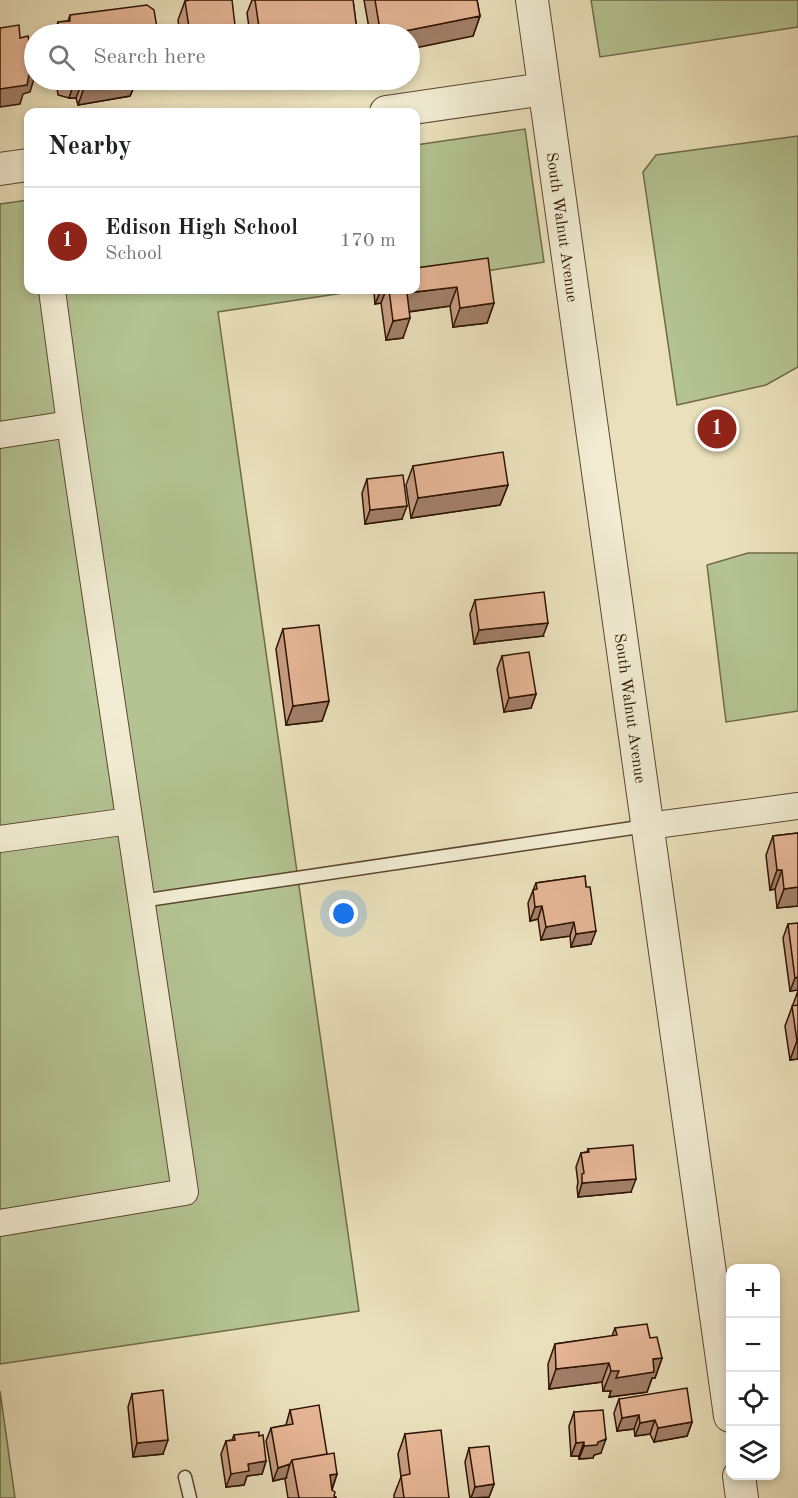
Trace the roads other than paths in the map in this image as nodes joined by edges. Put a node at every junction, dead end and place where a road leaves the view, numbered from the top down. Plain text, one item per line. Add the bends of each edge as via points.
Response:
1 (532, 0) edge
2 (544, 89) junction
3 (413, 108) edge
4 (24, 166) edge
5 (0, 169) edge
6 (53, 294) edge
7 (70, 424) junction
8 (0, 435) edge
9 (798, 806) edge
10 (129, 821) junction
11 (648, 826) junction
12 (0, 840) edge
13 (141, 901) junction
14 (0, 1223) edge
15 (726, 1387) edge
16 (185, 1477) dead end
17 (740, 1480) edge
18 (190, 1498) edge
19 (742, 1498) edge

1 - 2 street, South Walnut Avenue
2 - 3 street
2 - 11 street, South Walnut Avenue
4 - 5 street
6 - 7 street
7 - 8 street
7 - 10 street
9 - 11 street
10 - 12 street
10 - 13 street
11 - 13 lane
11 - 15 street, South Walnut Avenue
13 - 14 street via 185,1192
16 - 18 lane
17 - 19 street

